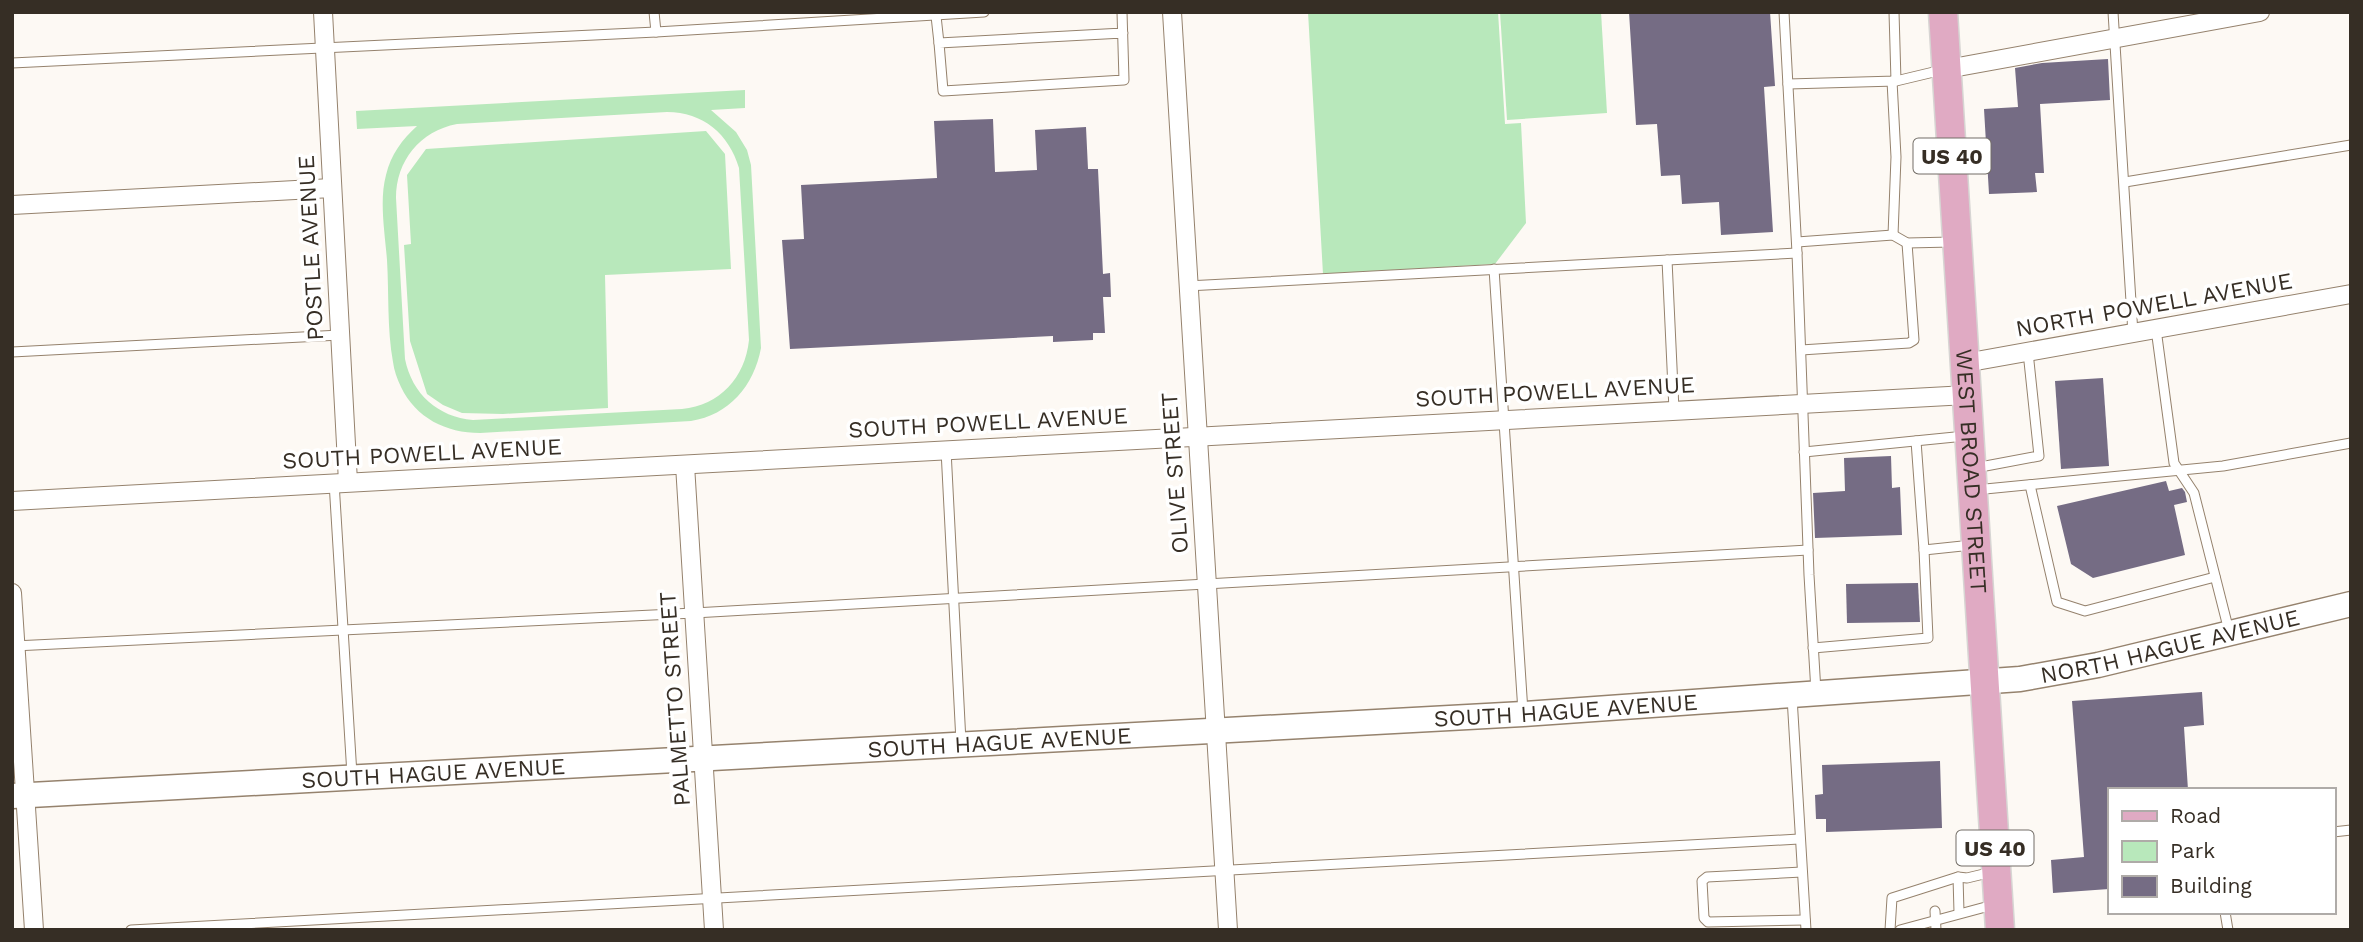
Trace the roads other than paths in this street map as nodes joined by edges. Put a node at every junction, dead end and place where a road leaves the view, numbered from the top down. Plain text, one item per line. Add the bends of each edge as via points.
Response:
1 (323, 12) edge
2 (654, 12) edge
3 (984, 12) edge
4 (1122, 12) edge
5 (1172, 12) edge
6 (1784, 12) edge
7 (1894, 12) edge
8 (1943, 12) edge
9 (2113, 12) edge
10 (2260, 12) edge
11 (936, 16) junction
12 (656, 32) junction
13 (1123, 33) junction
14 (2115, 38) junction
15 (939, 43) junction
16 (325, 49) junction
17 (12, 63) edge
18 (1947, 69) junction
19 (1894, 80) junction
20 (1788, 84) junction
21 (2351, 145) edge
22 (2125, 182) junction
23 (332, 188) junction
24 (12, 205) edge
25 (1893, 235) junction
26 (1797, 242) junction
27 (1958, 242) junction
28 (1907, 243) junction
29 (1797, 253) junction
30 (1667, 260) junction
31 (1494, 269) junction
32 (1187, 286) junction
33 (2351, 295) edge
34 (2156, 329) junction
35 (2133, 334) junction
36 (340, 335) junction
37 (1801, 350) junction
38 (12, 352) edge
39 (2028, 352) junction
40 (1965, 363) junction
41 (1968, 395) junction
42 (1802, 403) junction
43 (1674, 410) junction
44 (1506, 419) junction
45 (1198, 436) junction
46 (1970, 436) junction
47 (1916, 441) junction
48 (2351, 443) edge
49 (946, 450) junction
50 (1804, 452) junction
51 (685, 465) junction
52 (2179, 471) junction
53 (1973, 480) junction
54 (341, 482) junction
55 (2031, 485) junction
56 (12, 501) edge
57 (1977, 544) junction
58 (1808, 550) junction
59 (1924, 550) junction
60 (1514, 567) junction
61 (2216, 577) junction
62 (1208, 583) junction
63 (12, 593) edge
64 (952, 598) junction
65 (2351, 604) edge
66 (694, 613) junction
67 (342, 630) junction
68 (2229, 632) junction
69 (14, 646) edge
70 (1813, 648) junction
71 (1986, 682) junction
72 (1804, 695) junction
73 (1523, 714) junction
74 (1217, 731) junction
75 (961, 744) junction
76 (703, 758) junction
77 (352, 777) junction
78 (19, 795) edge
79 (1800, 839) junction
80 (1224, 869) junction
81 (1997, 871) junction
82 (1802, 872) junction
83 (1958, 877) junction
84 (712, 898) junction
85 (1959, 912) junction
86 (1936, 915) junction
87 (2000, 917) edge
88 (1805, 925) edge
89 (1909, 926) edge
90 (34, 930) edge
91 (131, 930) edge
92 (714, 930) edge
93 (1228, 930) edge
94 (1890, 930) edge
95 (1936, 930) edge

1 - 16 street, POSTLE AVENUE
2 - 12 lane
3 - 11 lane
4 - 13 lane
5 - 32 street, OLIVE STREET
6 - 20 lane
7 - 19 lane
8 - 18 main road, WEST BROAD STREET / US 40
9 - 14 lane
10 - 14 street
11 - 12 lane
11 - 15 lane
12 - 16 lane
13 - 15 lane
13 - 15 lane via 1124,80 943,90
14 - 18 street
14 - 22 lane
16 - 17 lane
16 - 23 street, POSTLE AVENUE
18 - 19 lane
18 - 27 main road, WEST BROAD STREET / US 40
19 - 20 lane
19 - 25 lane
20 - 26 lane
21 - 22 lane
22 - 35 lane
23 - 24 street
23 - 36 street, POSTLE AVENUE
25 - 26 lane
25 - 28 lane
26 - 29 lane
27 - 28 lane
27 - 40 main road, WEST BROAD STREET / US 40
28 - 37 lane via 1914,340
29 - 30 lane
29 - 37 lane
30 - 31 lane
30 - 43 lane
31 - 32 lane
31 - 44 lane
32 - 45 street, OLIVE STREET
33 - 34 street, NORTH POWELL AVENUE
34 - 35 street, NORTH POWELL AVENUE
34 - 52 lane via 2174,463
35 - 39 street, NORTH POWELL AVENUE
36 - 38 lane
36 - 54 street, POSTLE AVENUE
37 - 42 lane
39 - 40 street, NORTH POWELL AVENUE
39 - 53 lane via 2039,456
40 - 41 main road, WEST BROAD STREET / US 40
41 - 42 street, SOUTH POWELL AVENUE
41 - 46 main road, WEST BROAD STREET / US 40
42 - 43 street, SOUTH POWELL AVENUE
42 - 50 lane
43 - 44 street, SOUTH POWELL AVENUE
44 - 45 street, SOUTH POWELL AVENUE
44 - 60 lane
45 - 49 street, SOUTH POWELL AVENUE
45 - 62 street, OLIVE STREET
46 - 47 lane
46 - 53 main road, WEST BROAD STREET / US 40
47 - 50 lane
47 - 59 lane
48 - 52 lane
49 - 51 street, SOUTH POWELL AVENUE
49 - 64 lane
50 - 58 lane
51 - 54 street, SOUTH POWELL AVENUE
51 - 66 street, PALMETTO STREET
52 - 55 lane
52 - 61 lane via 2194,493
53 - 55 lane
53 - 57 main road, WEST BROAD STREET / US 40
54 - 56 street, SOUTH POWELL AVENUE
54 - 67 lane
55 - 61 lane via 2057,602 2085,611
57 - 59 lane
57 - 71 main road, WEST BROAD STREET / US 40
58 - 60 lane
58 - 70 lane
59 - 70 lane via 1928,638
60 - 62 lane
60 - 73 lane
61 - 68 lane
62 - 64 lane
62 - 74 street, OLIVE STREET
63 - 69 street
64 - 66 lane
64 - 75 lane
65 - 68 main road, NORTH HAGUE AVENUE
66 - 67 lane
66 - 76 street, PALMETTO STREET
67 - 69 lane
67 - 77 lane
68 - 71 main road, NORTH HAGUE AVENUE via 2098,665
69 - 78 street
70 - 72 lane
71 - 72 main road, SOUTH HAGUE AVENUE
71 - 81 main road, WEST BROAD STREET / US 40
72 - 73 main road, SOUTH HAGUE AVENUE
72 - 79 lane
73 - 74 main road, SOUTH HAGUE AVENUE
74 - 75 main road, SOUTH HAGUE AVENUE
74 - 80 street, OLIVE STREET
75 - 76 main road, SOUTH HAGUE AVENUE
76 - 77 main road, SOUTH HAGUE AVENUE
76 - 84 street, PALMETTO STREET
77 - 78 main road, SOUTH HAGUE AVENUE
78 - 90 street
79 - 80 lane
79 - 82 lane
80 - 84 lane
80 - 93 street, OLIVE STREET
81 - 83 lane
81 - 87 main road, WEST BROAD STREET / US 40
82 - 88 lane
82 - 88 lane via 1707,877 1702,881 1704,918 1708,922
83 - 85 lane
83 - 94 lane via 1892,898
84 - 91 lane
84 - 92 street, PALMETTO STREET
85 - 86 lane
85 - 87 lane
86 - 89 lane
86 - 95 lane

